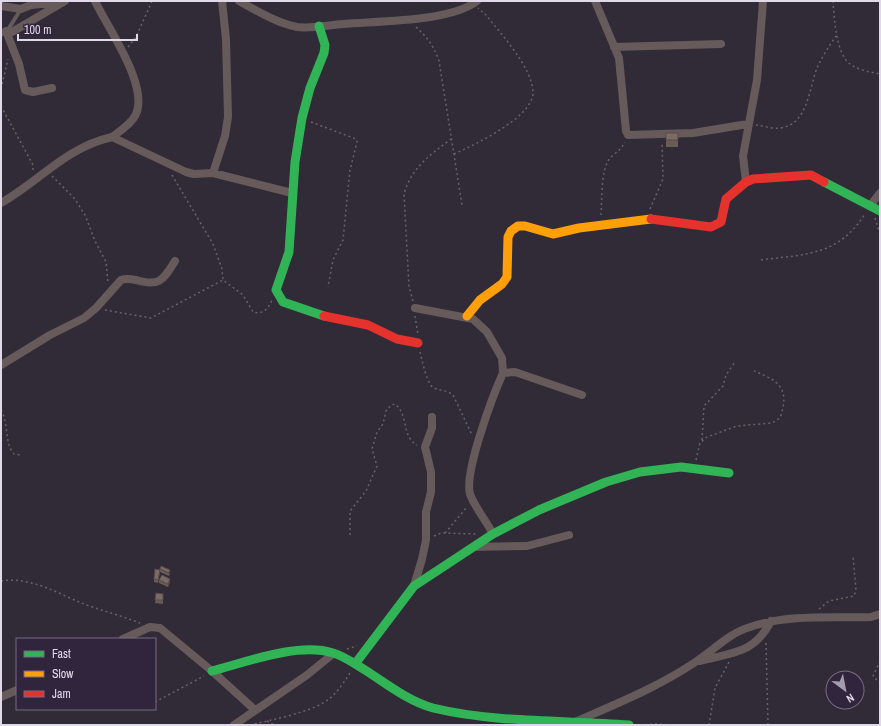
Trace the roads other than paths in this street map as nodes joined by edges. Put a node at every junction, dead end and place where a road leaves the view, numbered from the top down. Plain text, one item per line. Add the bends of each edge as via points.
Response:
1 (95, 1) edge
2 (222, 1) edge
3 (239, 1) edge
4 (595, 1) edge
5 (763, 1) edge
6 (64, 2) edge
7 (474, 4) edge
8 (1, 6) edge
9 (21, 9) junction
10 (319, 26) junction
11 (4, 33) edge
12 (721, 44) dead end
13 (614, 47) junction
14 (52, 88) dead end
15 (748, 124) junction
16 (112, 137) junction
17 (213, 173) junction
18 (746, 182) junction
19 (292, 193) junction
20 (880, 193) edge
21 (1, 203) edge
22 (870, 206) junction
23 (880, 211) edge
24 (175, 261) dead end
25 (415, 308) road end
26 (467, 316) junction
27 (418, 343) road end
28 (1, 365) edge
29 (503, 373) junction
30 (582, 395) dead end
31 (432, 418) dead end
32 (729, 473) dead end
33 (493, 534) junction
34 (569, 535) dead end
35 (473, 547) junction
36 (414, 586) junction
37 (880, 614) edge
38 (771, 621) junction
39 (126, 638) edge
40 (334, 653) junction
41 (694, 663) junction
42 (355, 664) junction
43 (212, 671) junction
44 (16, 690) edge
45 (1, 697) edge
46 (255, 710) junction
47 (576, 721) junction
48 (234, 725) edge
49 (629, 725) edge

1 - 16 street via 102,18 124,53 136,89 138,106 135,117
2 - 17 street via 226,39 228,117 225,136
3 - 10 street via 287,24 299,27
4 - 13 street
5 - 15 street via 757,80
6 - 9 street via 31,5
6 - 11 street via 12,32
7 - 10 street via 450,13 408,19
8 - 9 street
9 - 11 lane
10 - 19 street via 324,53 310,88 302,118
11 - 14 street via 19,64 25,90 37,92
12 - 13 street
13 - 15 street via 619,58 628,135 693,132
15 - 18 street via 743,156
16 - 17 street via 166,164 194,174
16 - 21 street via 80,149
17 - 19 street
18 - 22 street via 753,179 811,175 827,181
18 - 26 street via 726,199 718,225 704,226 646,218 553,234 518,226 508,237 507,277 502,284 480,300
19 - 27 street via 289,252 276,290 283,302 319,315 368,325 397,339
20 - 22 street
22 - 23 street
24 - 28 street via 159,282 148,284 123,279 96,308 78,322 50,335
25 - 26 street
26 - 29 street via 487,332 502,358
29 - 30 street via 515,372
29 - 33 street via 492,398 469,485 472,498
31 - 36 street via 432,428 424,447 429,461 431,481 426,512 426,540
32 - 33 street via 692,467 640,472 606,482 558,502
33 - 35 street
34 - 35 street via 522,546
35 - 36 street
36 - 42 street
37 - 38 street via 871,617
38 - 41 street via 735,633
38 - 41 street via 754,644 736,652
39 - 43 street via 150,627 160,628
40 - 42 street
40 - 43 street via 308,648
40 - 46 street via 307,675
41 - 47 street via 628,700
42 - 47 street via 416,703 434,708 475,717
43 - 46 street
44 - 45 street
46 - 48 street
47 - 49 street

